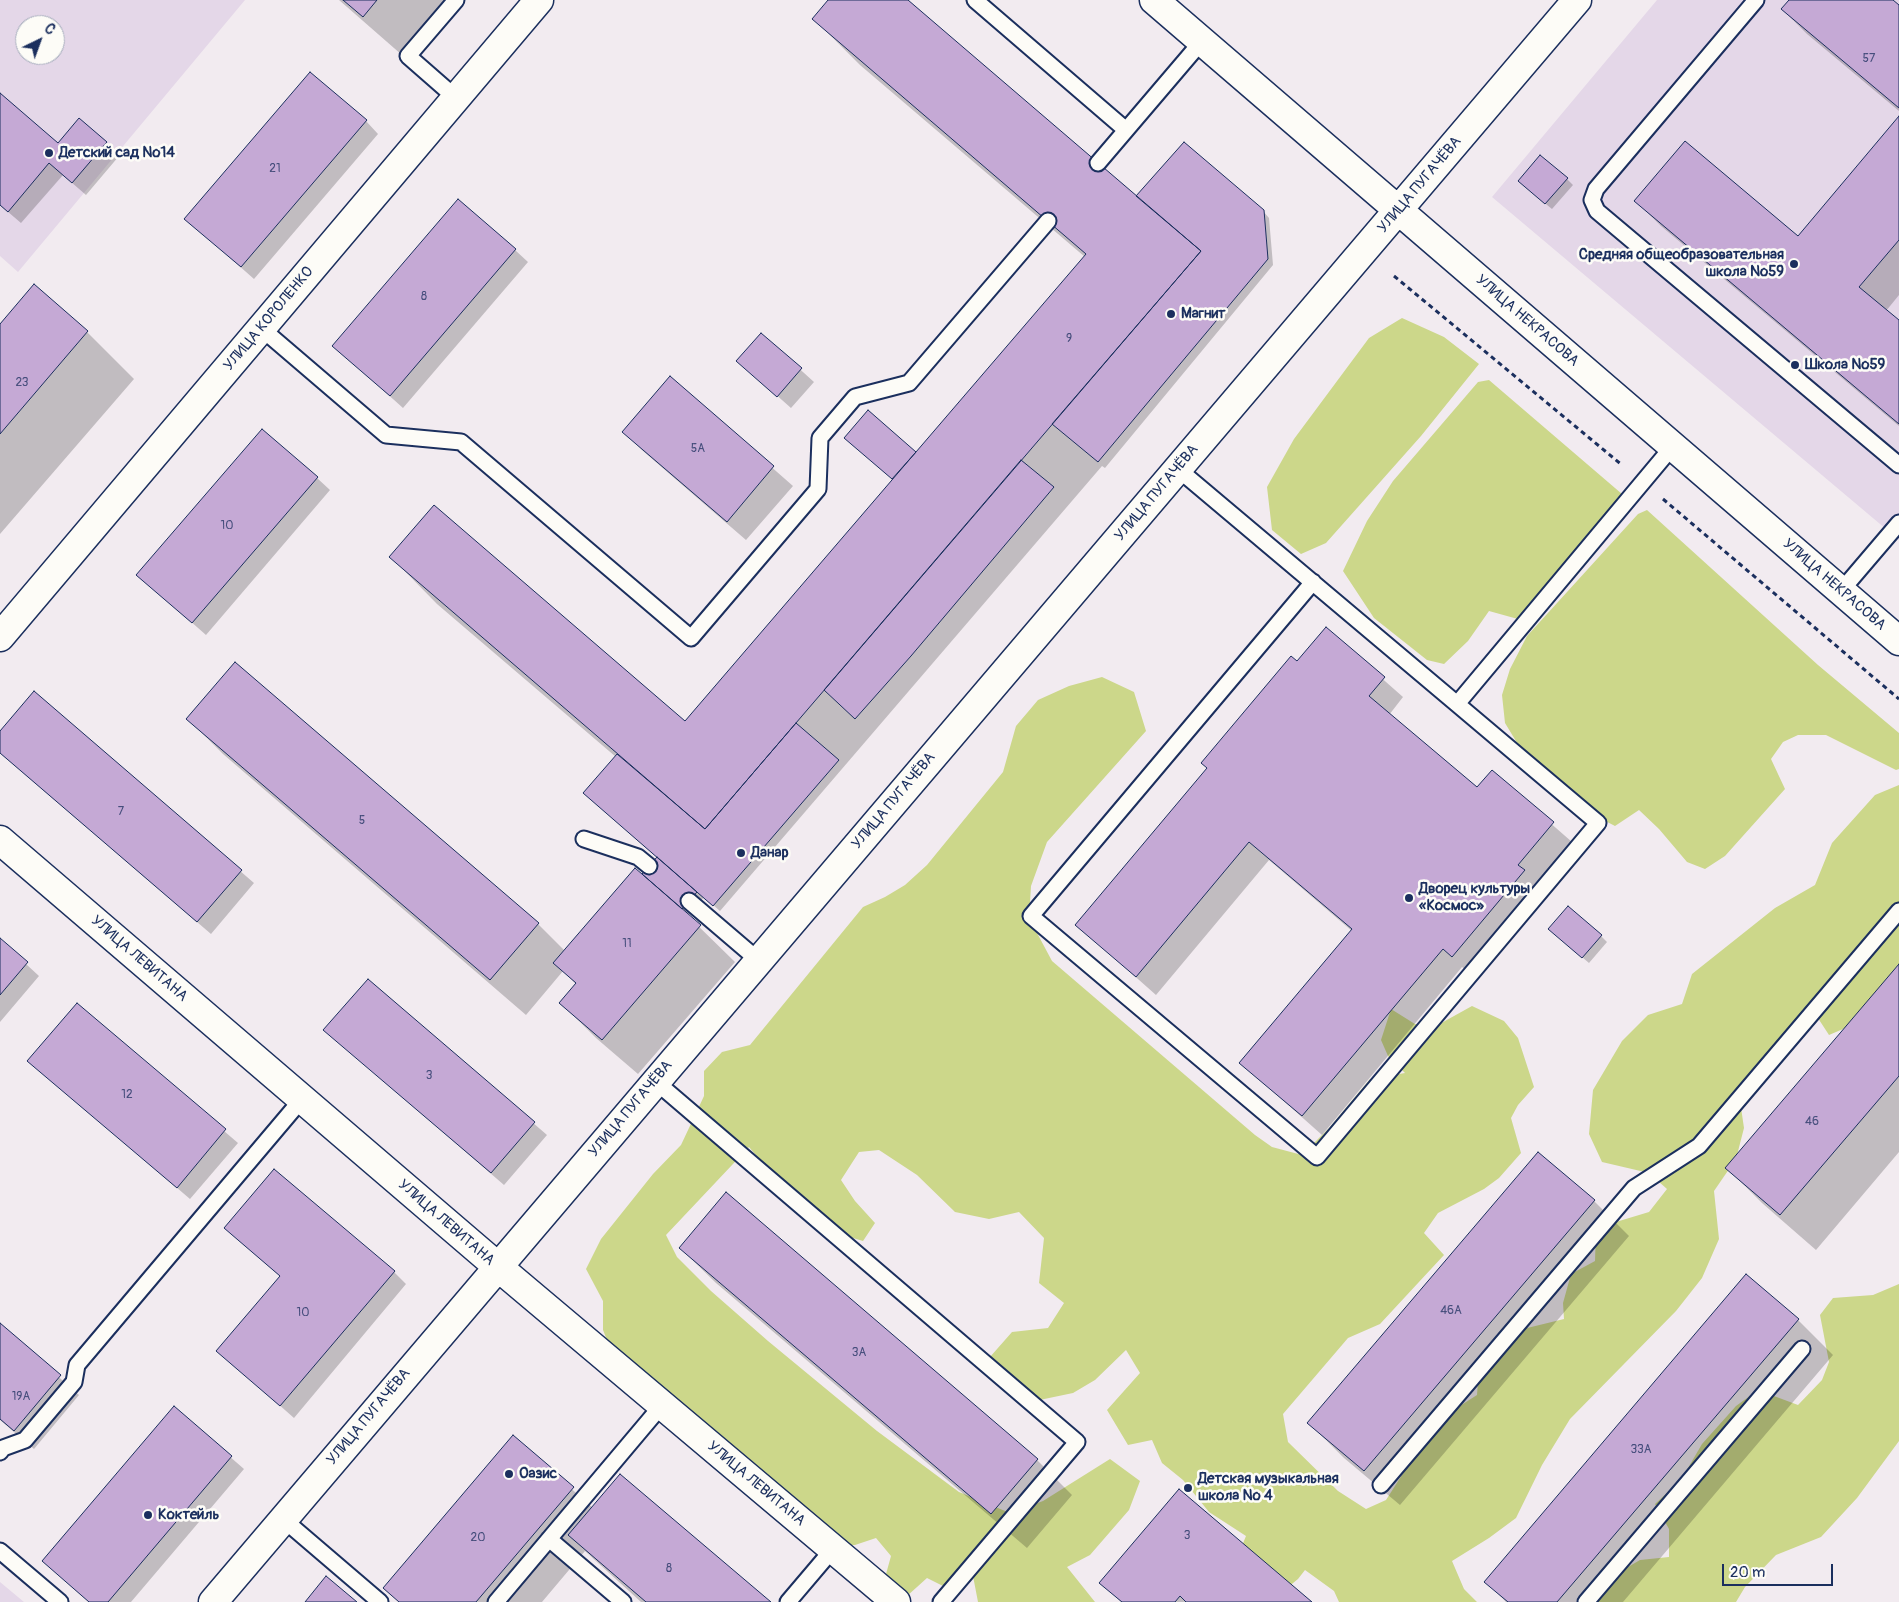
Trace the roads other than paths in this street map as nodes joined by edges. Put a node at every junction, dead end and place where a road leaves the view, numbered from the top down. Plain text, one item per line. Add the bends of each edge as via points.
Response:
1 (456, 0) edge
2 (539, 0) edge
3 (975, 0) edge
4 (1154, 0) edge
5 (1577, 0) edge
6 (1756, 0) edge
7 (1202, 41) junction
8 (456, 98) junction
9 (1126, 130) junction
10 (1098, 163) dead end
11 (1398, 210) junction
12 (1048, 221) dead end
13 (261, 328) junction
14 (1673, 446) junction
15 (1899, 465) edge
16 (1178, 468) junction
17 (1899, 523) edge
18 (1313, 582) junction
19 (1841, 592) junction
20 (0, 637) edge
21 (1899, 641) edge
22 (1457, 704) junction
23 (584, 839) dead end
24 (0, 840) edge
25 (649, 866) dead end
26 (689, 901) dead end
27 (1899, 911) edge
28 (758, 960) junction
29 (655, 1081) junction
30 (302, 1099) junction
31 (497, 1266) junction
32 (1802, 1349) dead end
33 (662, 1405) junction
34 (1, 1449) edge
35 (1381, 1485) dead end
36 (282, 1519) junction
37 (549, 1539) junction
38 (833, 1549) junction
39 (0, 1551) edge
40 (60, 1602) edge
41 (213, 1602) edge
42 (380, 1602) edge
43 (496, 1602) edge
44 (623, 1602) edge
45 (788, 1602) edge
46 (896, 1602) edge
47 (941, 1602) edge
48 (1586, 1602) edge

1 - 8 lane via 408,56
2 - 8 street, УЛИЦА КОРОЛЕНКО
3 - 9 lane
4 - 7 street, УЛИЦА НЕКРАСОВА
5 - 11 street, УЛИЦА ПУГАЧЁВА
6 - 15 lane via 1596,189 1592,200 1597,210
7 - 9 lane
7 - 11 street, УЛИЦА НЕКРАСОВА
8 - 13 street, УЛИЦА КОРОЛЕНКО
9 - 10 lane
11 - 14 street, УЛИЦА НЕКРАСОВА
11 - 16 street, УЛИЦА ПУГАЧЁВА
12 - 13 lane via 909,383 855,397 820,438 818,489 691,638 461,442 386,435
13 - 20 street, УЛИЦА КОРОЛЕНКО
14 - 19 street, УЛИЦА НЕКРАСОВА
14 - 22 lane
16 - 18 lane
16 - 28 street, УЛИЦА ПУГАЧЁВА
17 - 19 lane
18 - 22 lane
18 - 22 lane via 1031,916 1317,1157 1598,823
19 - 21 street, УЛИЦА НЕКРАСОВА
23 - 25 lane via 638,857
24 - 30 street, УЛИЦА ЛЕВИТАНА
26 - 28 lane
27 - 35 lane via 1698,1146 1634,1188
28 - 29 street, УЛИЦА ПУГАЧЁВА
29 - 31 street, УЛИЦА ПУГАЧЁВА
29 - 47 lane via 1077,1442
30 - 31 street, УЛИЦА ЛЕВИТАНА
30 - 34 lane via 78,1365 74,1382 25,1440
31 - 33 street, УЛИЦА ЛЕВИТАНА
31 - 36 street, УЛИЦА ПУГАЧЁВА
32 - 48 lane
33 - 37 lane
33 - 38 street, УЛИЦА ЛЕВИТАНА
36 - 41 street, УЛИЦА ПУГАЧЁВА
36 - 42 lane
37 - 43 lane
37 - 44 lane
38 - 45 lane
38 - 46 street, УЛИЦА ЛЕВИТАНА
39 - 40 lane

